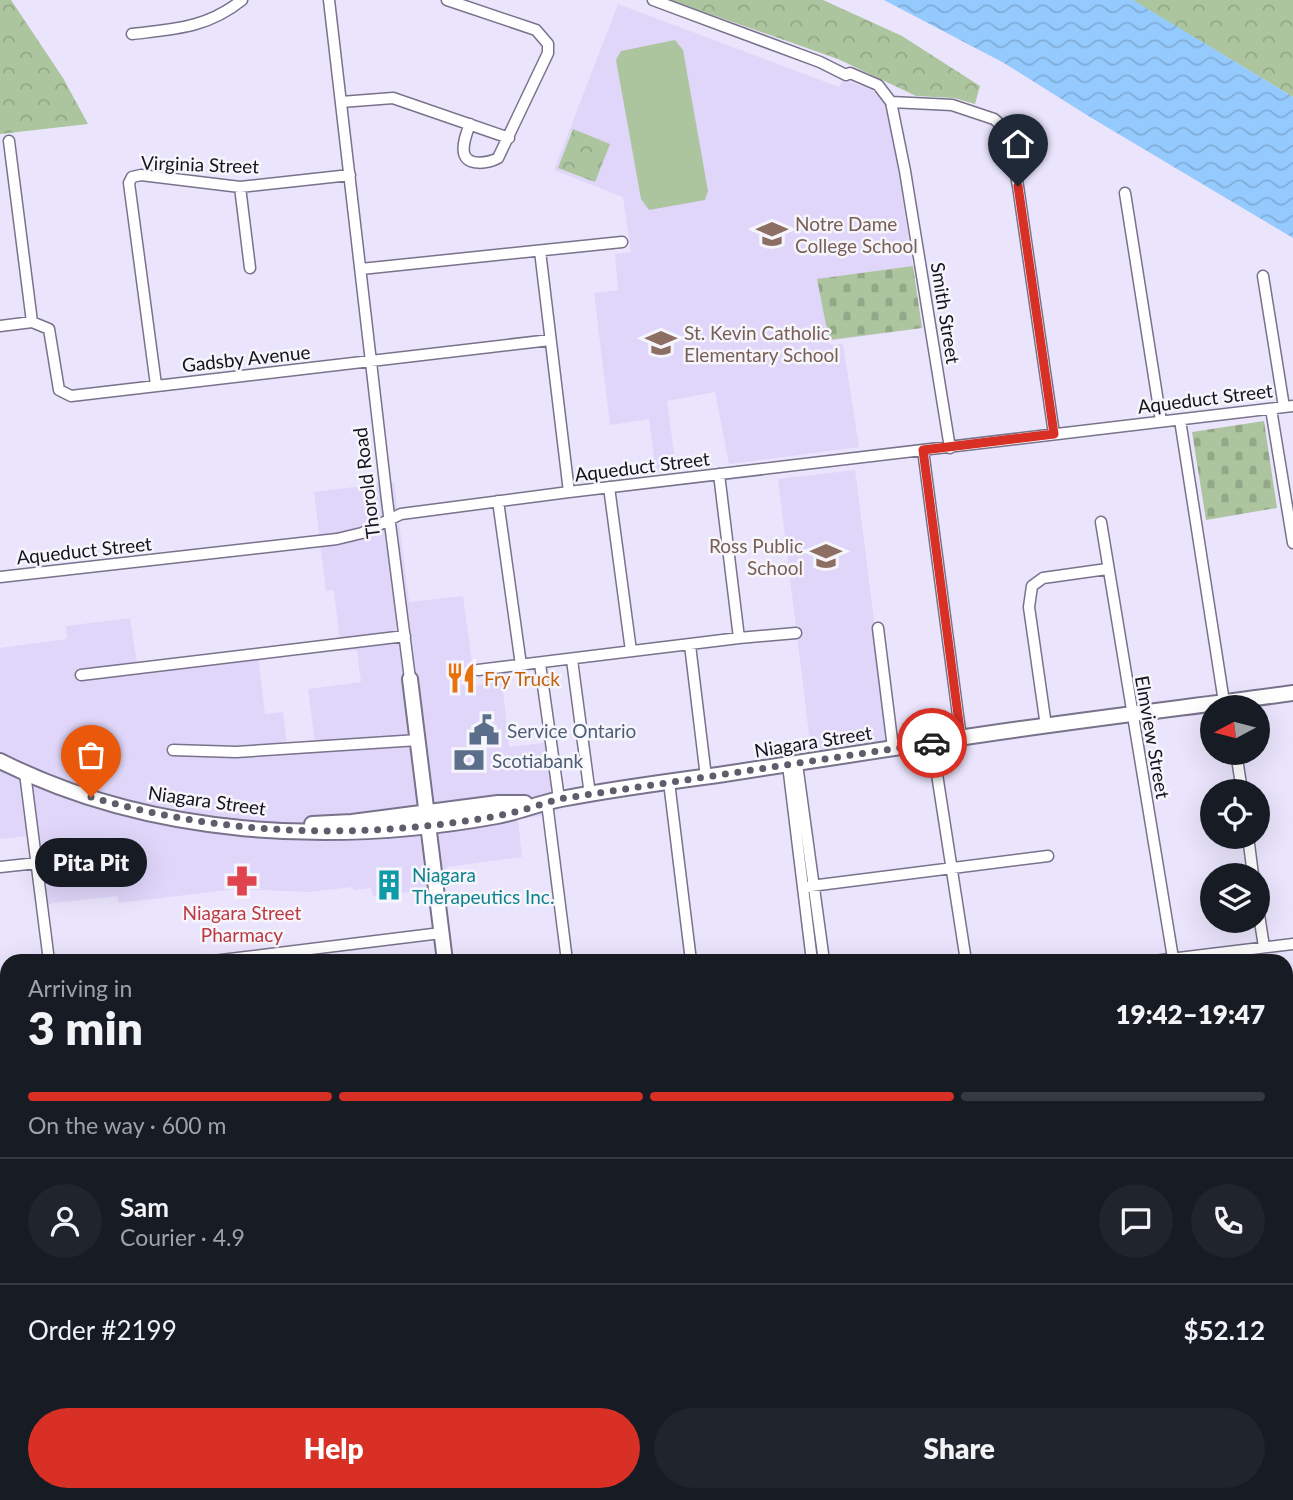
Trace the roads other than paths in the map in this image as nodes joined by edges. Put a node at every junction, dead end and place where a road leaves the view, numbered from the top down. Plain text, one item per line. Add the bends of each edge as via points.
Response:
1 (242, 0) edge
2 (330, 0) edge
3 (447, 0) edge
4 (653, 0) edge
5 (132, 34) dead end
6 (341, 102) junction
7 (891, 102) junction
8 (470, 124) junction
9 (509, 138) junction
10 (9, 141) dead end
11 (350, 175) junction
12 (240, 187) junction
13 (1125, 193) dead end
14 (622, 242) dead end
15 (540, 251) junction
16 (250, 268) dead end
17 (361, 270) junction
18 (1263, 276) dead end
19 (32, 322) junction
20 (0, 326) edge
21 (550, 340) junction
22 (371, 360) junction
23 (156, 385) junction
24 (1289, 406) edge
25 (1271, 409) junction
26 (1180, 420) junction
27 (1161, 421) junction
28 (1054, 434) junction
29 (950, 447) junction
30 (923, 450) junction
31 (719, 474) junction
32 (609, 487) junction
33 (569, 492) junction
34 (498, 501) junction
35 (1290, 505) edge
36 (390, 520) junction
37 (1101, 522) dead end
38 (1293, 543) edge
39 (1107, 569) junction
40 (0, 577) edge
41 (878, 628) dead end
42 (796, 633) dead end
43 (405, 636) junction
44 (739, 638) junction
45 (690, 645) junction
46 (631, 651) junction
47 (572, 660) junction
48 (540, 664) junction
49 (521, 665) junction
50 (478, 670) dead end
51 (81, 675) dead end
52 (410, 679) joint
53 (1293, 693) edge
54 (1226, 695) edge
55 (1270, 696) edge
56 (1200, 706) edge
57 (1132, 715) junction
58 (1046, 726) junction
59 (961, 738) junction
60 (418, 740) junction
61 (932, 743) junction
62 (893, 748) junction
63 (173, 750) dead end
64 (0, 761) edge
65 (793, 764) junction
66 (25, 773) junction
67 (706, 777) junction
68 (669, 782) junction
69 (590, 795) junction
70 (553, 801) junction
71 (428, 819) junction
72 (1048, 856) dead end
73 (37, 863) junction
74 (0, 867) edge
75 (951, 869) junction
76 (815, 886) junction
77 (803, 887) junction
78 (441, 933) junction
79 (1262, 933) edge
80 (1293, 944) edge
81 (1264, 947) junction
82 (48, 954) edge
83 (270, 954) edge
84 (444, 954) edge
85 (566, 954) edge
86 (690, 954) edge
87 (811, 954) edge
88 (823, 954) edge
89 (965, 954) edge
90 (1171, 954) edge
91 (1241, 954) edge

1 - 5 street via 205,23
2 - 6 street, Thorold Road
3 - 9 street via 536,30 548,44
4 - 7 street via 878,85
6 - 8 street via 393,98
6 - 11 street, Thorold Road
7 - 28 street via 951,105 994,120 1010,139
7 - 29 street, Smith Street
8 - 9 street
8 - 9 street via 463,151 469,161 494,161
10 - 19 street
11 - 12 street, Virginia Street
11 - 17 street, Thorold Road
12 - 16 street
12 - 23 street, Virginia Street via 141,175 129,183
13 - 27 street
14 - 15 street
15 - 17 street
15 - 21 street
17 - 22 street, Thorold Road
18 - 24 street
19 - 20 street
19 - 23 street, Gadsby Avenue via 49,329 59,390 71,396
21 - 22 street, Gadsby Avenue
21 - 33 street
22 - 23 street, Gadsby Avenue
22 - 36 street, Thorold Road
24 - 25 street, Aqueduct Street
25 - 26 street, Aqueduct Street
25 - 35 street
26 - 27 street, Aqueduct Street
26 - 54 street
27 - 28 street, Aqueduct Street
28 - 29 street, Aqueduct Street
29 - 30 street, Aqueduct Street
30 - 31 street, Aqueduct Street
30 - 59 street
31 - 32 street, Aqueduct Street
31 - 44 street
32 - 33 street, Aqueduct Street
32 - 46 street
33 - 34 street, Aqueduct Street
34 - 36 street, Aqueduct Street via 401,514
34 - 49 street
35 - 38 street
36 - 40 street, Aqueduct Street via 337,539
36 - 43 street, Thorold Road
37 - 39 street, Elmview Street
39 - 57 street, Elmview Street
39 - 58 street via 1043,578 1031,589 1029,607
41 - 62 street
42 - 44 street
43 - 51 street
43 - 52 street, Thorold Road
44 - 45 street
45 - 46 street
45 - 67 street
46 - 47 street
47 - 48 street
47 - 69 street
48 - 49 street
48 - 70 street
49 - 50 street
52 - 60 main road, Thorold Road
53 - 55 main road, Niagara Street
56 - 57 main road, Niagara Street
57 - 58 main road, Niagara Street
57 - 90 street, Elmview Street
58 - 59 main road, Niagara Street
59 - 61 main road, Niagara Street
60 - 63 street via 236,752
60 - 71 main road, Thorold Road
61 - 62 main road, Niagara Street
61 - 75 street
62 - 65 main road, Niagara Street
64 - 66 main road, Niagara Street
65 - 67 main road, Niagara Street
65 - 76 street
65 - 77 street
66 - 71 main road, Niagara Street via 154,814 218,825 292,830 315,823
66 - 73 street
67 - 68 main road, Niagara Street
68 - 69 main road, Niagara Street
68 - 86 street
69 - 70 main road, Niagara Street
70 - 71 main road, Niagara Street via 498,803
70 - 85 street
71 - 78 main road, Thorold Road
72 - 75 street
73 - 74 street
73 - 82 street
75 - 76 street
75 - 89 street
76 - 77 street
76 - 88 street
77 - 87 street
78 - 83 street
78 - 84 main road, Thorold Road
79 - 81 street
80 - 81 street
81 - 91 street

